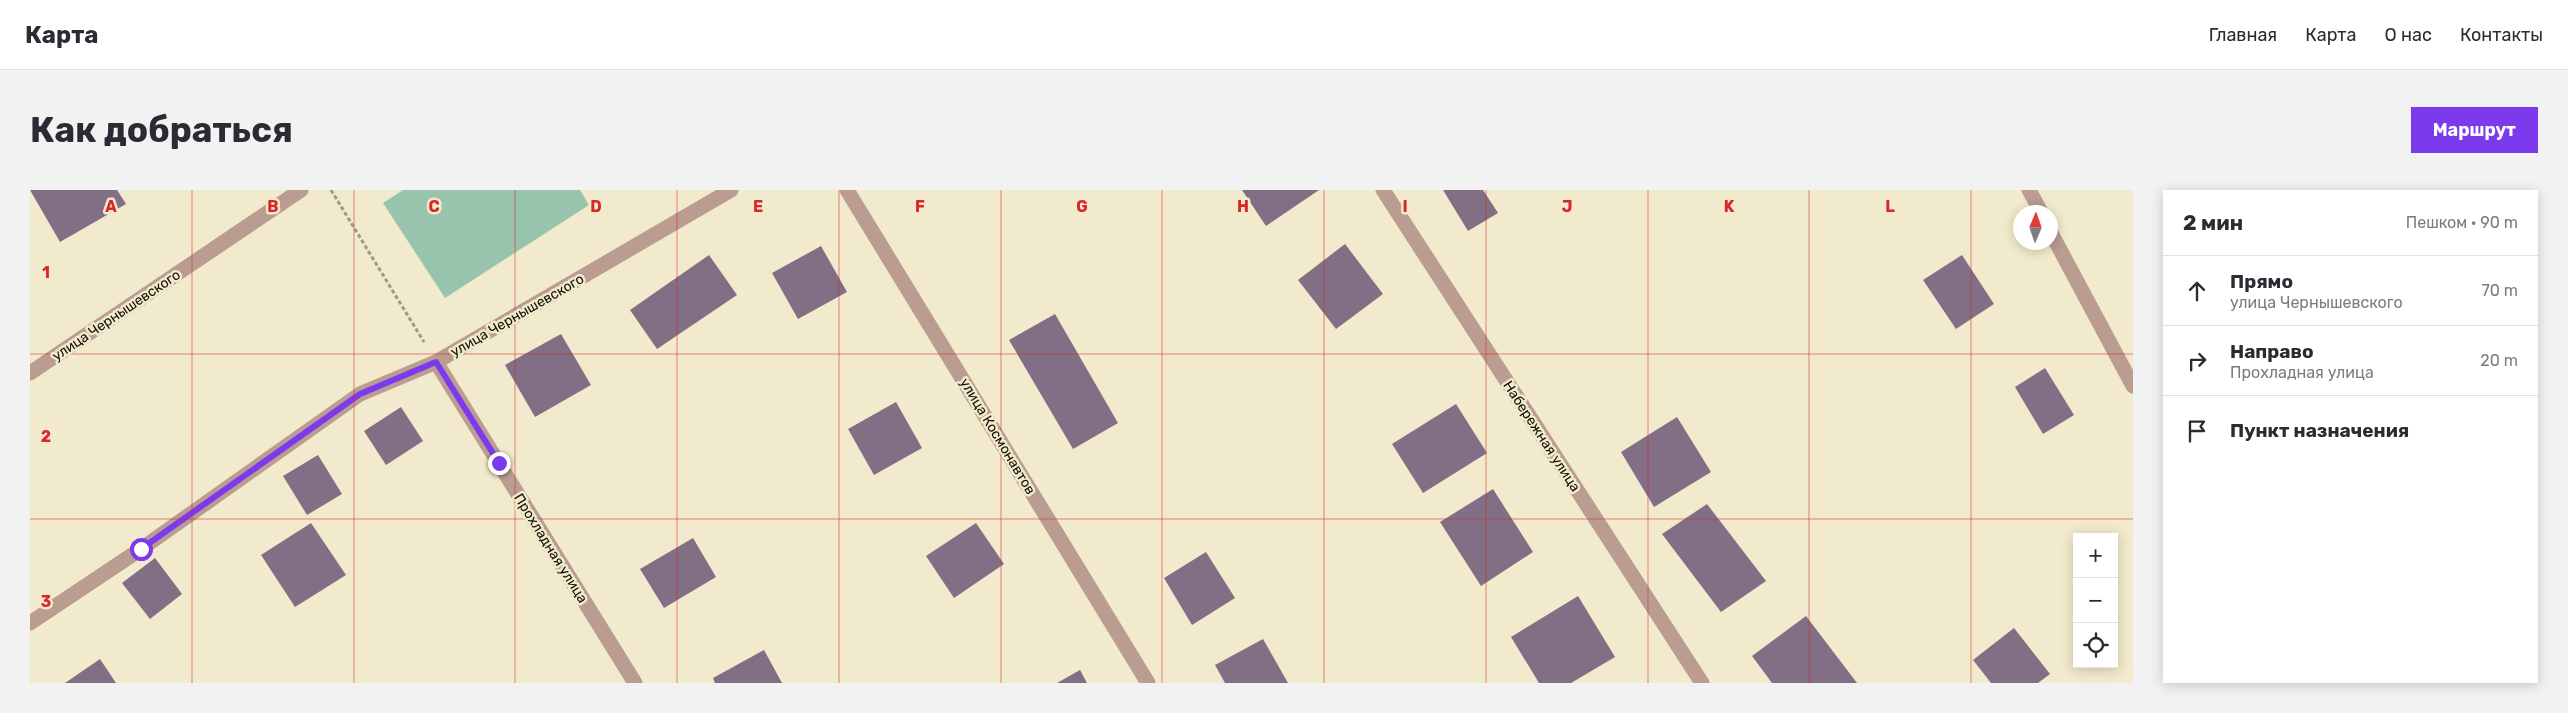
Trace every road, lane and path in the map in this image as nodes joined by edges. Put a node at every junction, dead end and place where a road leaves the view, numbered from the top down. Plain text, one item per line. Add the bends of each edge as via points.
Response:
1 (301, 190) edge
2 (330, 190) edge
3 (732, 190) edge
4 (847, 190) edge
5 (1382, 190) edge
6 (2029, 190) edge
7 (2037, 205) edge
8 (2058, 246) edge
9 (436, 362) junction
10 (30, 373) edge
11 (2133, 386) edge
12 (30, 623) edge
13 (635, 683) edge
14 (1148, 683) edge
15 (1702, 683) edge

1 - 10 street, улица Чернышевского
2 - 9 path
3 - 9 street, улица Чернышевского
4 - 14 street, улица Космонавтов
5 - 15 street, Набережная улица
6 - 7 street
8 - 11 street
9 - 12 street, улица Чернышевского via 360,394
9 - 13 street, Прохладная улица

